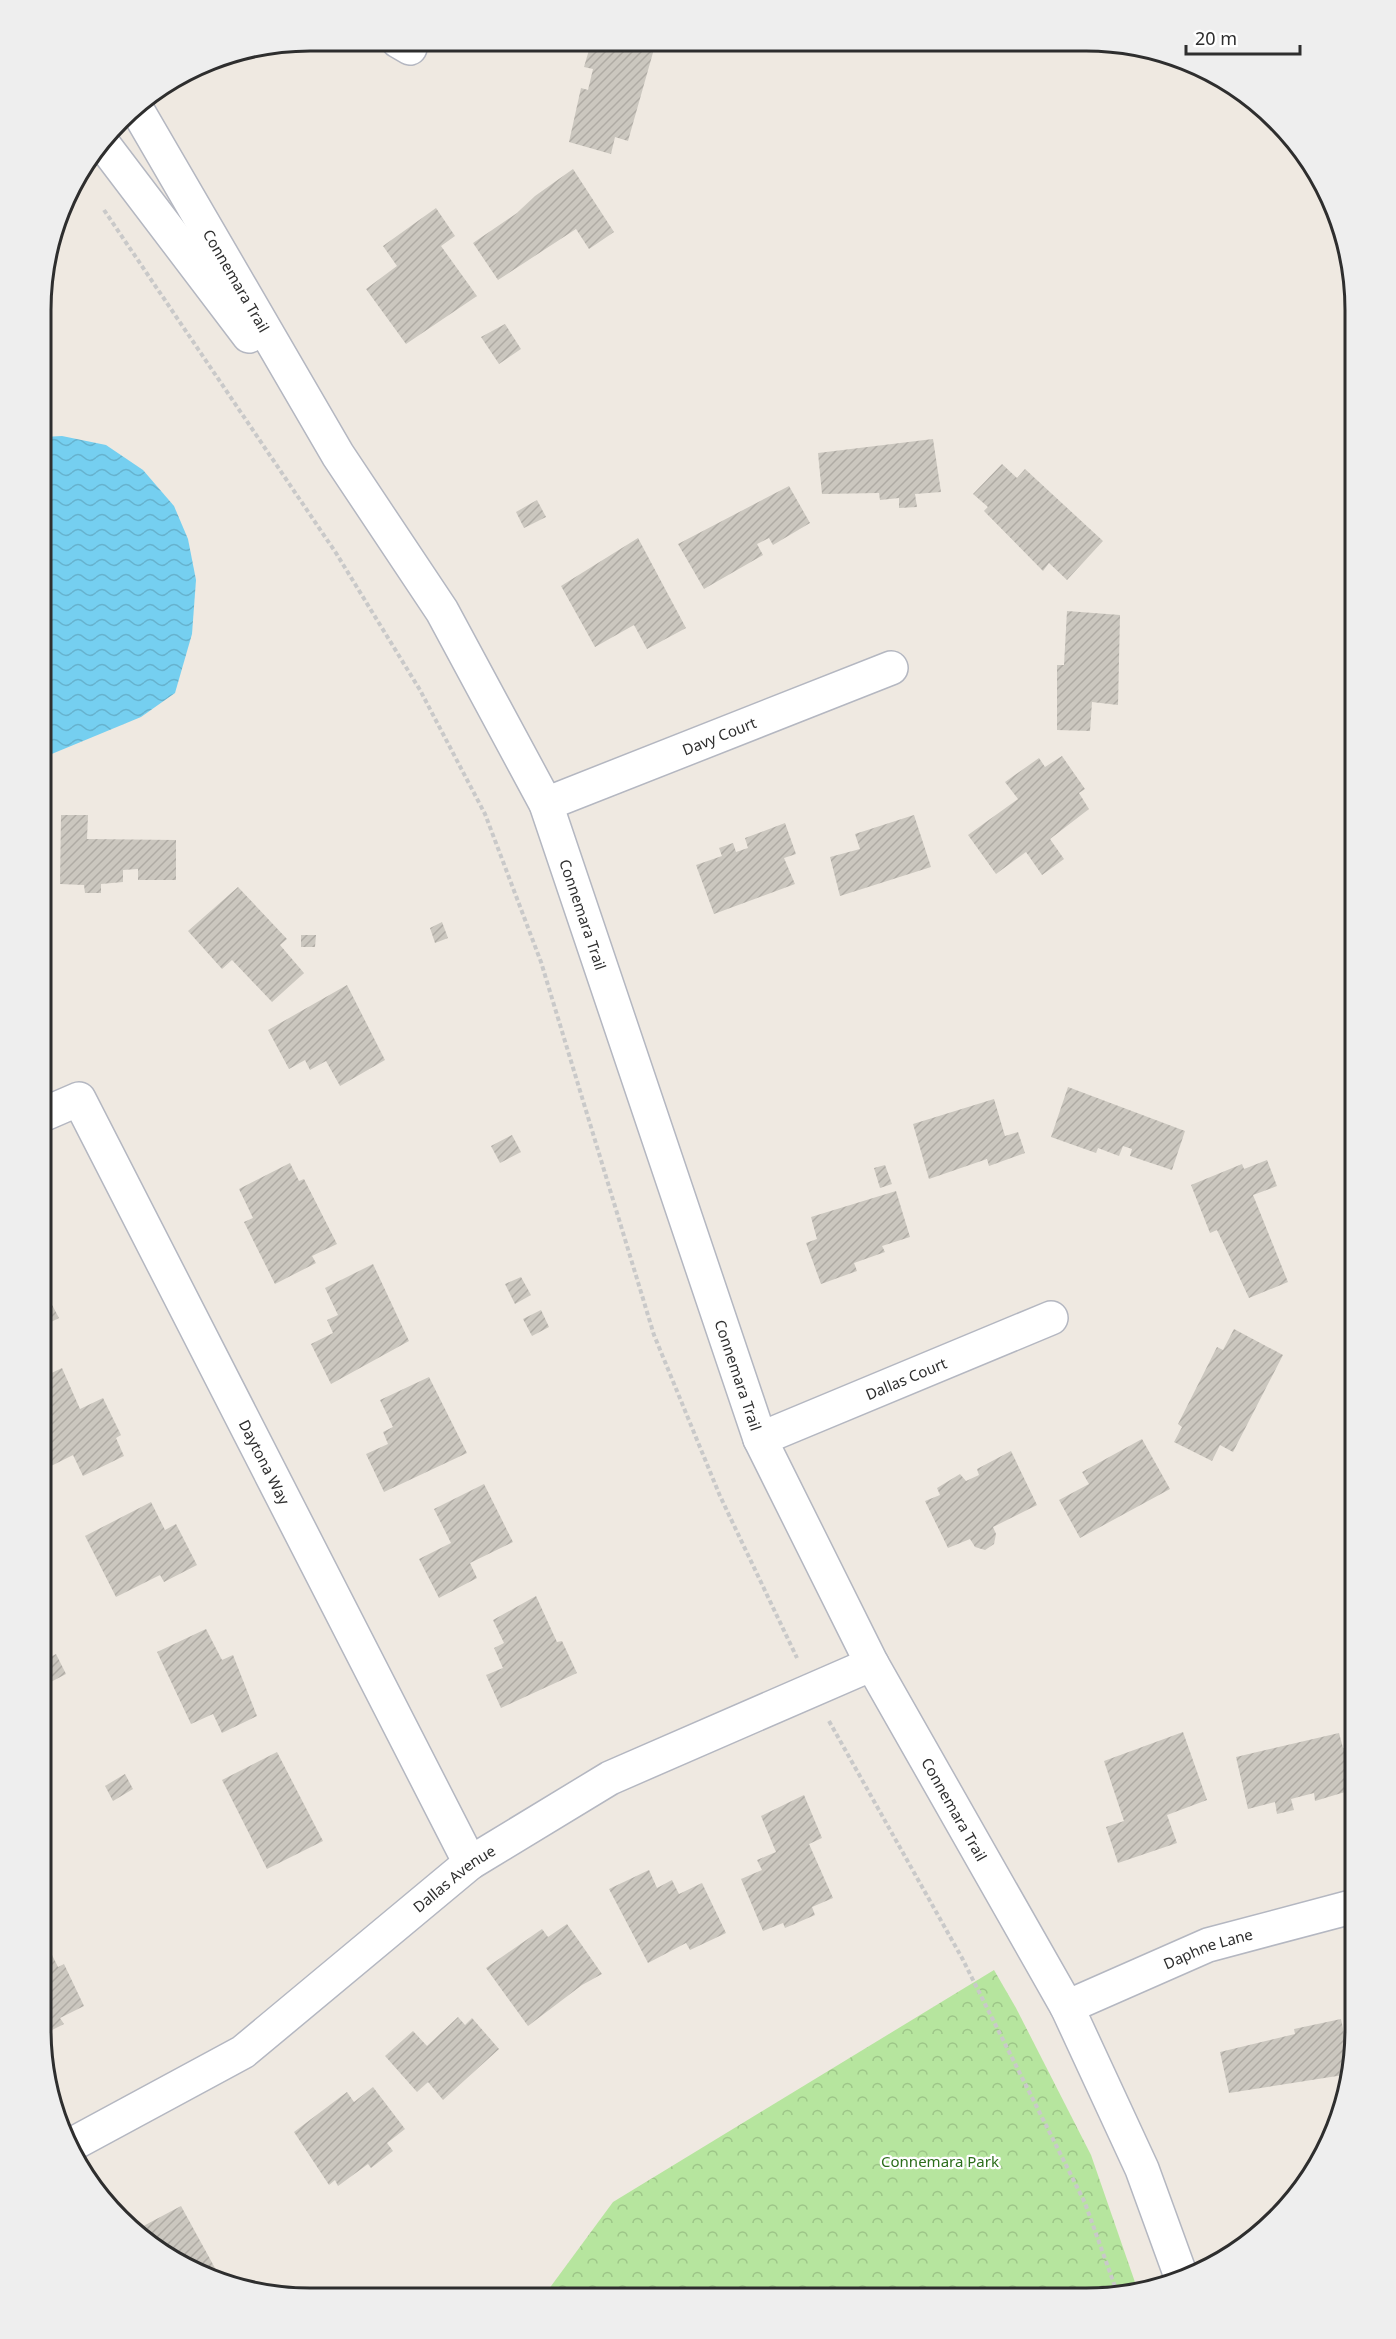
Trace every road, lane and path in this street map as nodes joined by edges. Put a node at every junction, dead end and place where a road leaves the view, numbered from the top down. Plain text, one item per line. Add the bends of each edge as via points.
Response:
1 (140, 114) edge
2 (107, 149) edge
3 (102, 207) dead end
4 (338, 455) junction
5 (891, 668) dead end
6 (546, 804) junction
7 (51, 1111) edge
8 (1050, 1318) dead end
9 (760, 1439) junction
10 (872, 1664) junction
11 (812, 1690) junction
12 (470, 1863) junction
13 (1345, 1908) edge
14 (1066, 2007) junction
15 (77, 2142) edge
16 (1179, 2270) edge
17 (1115, 2286) edge

1 - 4 street, Connemara Trail
2 - 4 street, Connemara Trail
3 - 11 path via 336,553 420,690 485,814 541,962 654,1335 720,1496
4 - 6 street, Connemara Trail via 441,611
5 - 6 street, Davy Court
6 - 9 street, Connemara Trail
7 - 12 street, Daytona Way via 79,1099
8 - 9 street, Dallas Court
9 - 10 street, Connemara Trail
10 - 11 street, Dallas Avenue
10 - 14 street, Connemara Trail
11 - 12 street, Dallas Avenue via 610,1778
11 - 17 path via 962,1958 1085,2203
12 - 15 street, Dallas Avenue via 243,2052
13 - 14 street, Daphne Lane via 1208,1945
14 - 16 street, Connemara Trail via 1142,2169

